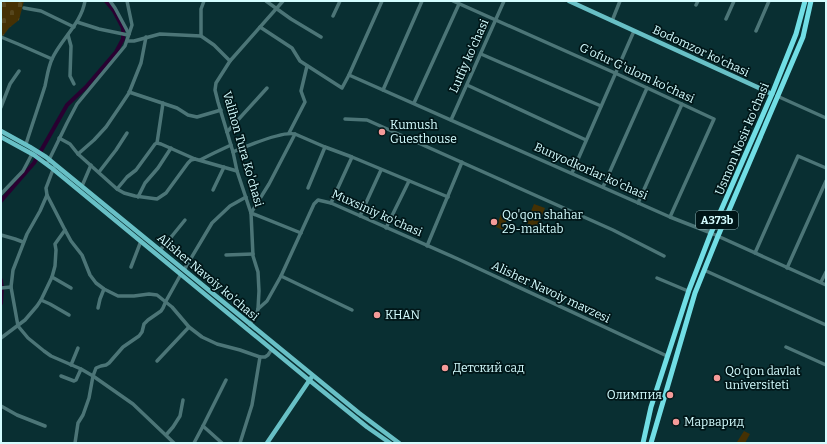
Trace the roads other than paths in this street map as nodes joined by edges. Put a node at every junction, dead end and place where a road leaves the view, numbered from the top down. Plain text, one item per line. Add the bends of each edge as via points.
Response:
1 (85, 1) edge
2 (110, 1) edge
3 (127, 1) edge
4 (204, 1) edge
5 (266, 1) edge
6 (283, 1) edge
7 (340, 1) edge
8 (382, 1) edge
9 (422, 1) edge
10 (453, 1) edge
11 (504, 1) edge
12 (569, 1) edge
13 (620, 1) edge
14 (698, 1) edge
15 (734, 1) edge
16 (769, 1) edge
17 (805, 1) edge
18 (811, 1) edge
19 (460, 4) junction
20 (696, 5) dead end
21 (24, 8) dead end
22 (277, 8) junction
23 (333, 16) dead end
24 (726, 19) dead end
25 (496, 20) junction
26 (612, 21) junction
27 (77, 22) junction
28 (74, 27) junction
29 (260, 27) junction
30 (634, 31) junction
31 (756, 31) dead end
32 (68, 35) junction
33 (128, 35) junction
34 (201, 36) junction
35 (1, 37) edge
36 (321, 37) dead end
37 (146, 38) junction
38 (127, 40) junction
39 (481, 54) junction
40 (52, 59) junction
41 (230, 61) junction
42 (307, 66) junction
43 (18, 71) dead end
44 (615, 73) junction
45 (349, 75) junction
46 (74, 84) dead end
47 (466, 85) junction
48 (267, 88) dead end
49 (647, 88) junction
50 (383, 90) junction
51 (129, 92) junction
52 (775, 95) junction
53 (163, 103) junction
54 (414, 103) junction
55 (682, 104) junction
56 (601, 106) junction
57 (1, 107) edge
58 (221, 110) junction
59 (826, 118) edge
60 (345, 119) dead end
61 (451, 120) junction
62 (1, 131) edge
63 (227, 132) junction
64 (127, 133) dead end
65 (290, 133) junction
66 (294, 134) junction
67 (1, 137) edge
68 (60, 138) junction
69 (586, 140) junction
70 (157, 143) junction
71 (26, 144) junction
72 (231, 145) junction
73 (325, 147) junction
74 (171, 148) junction
75 (233, 152) junction
76 (34, 153) junction
77 (78, 154) junction
78 (352, 157) junction
79 (195, 159) junction
80 (200, 160) junction
81 (49, 162) junction
82 (462, 162) junction
83 (91, 165) junction
84 (55, 167) junction
85 (224, 167) junction
86 (826, 168) edge
87 (381, 170) junction
88 (237, 171) junction
89 (99, 172) junction
90 (572, 173) junction
91 (408, 181) junction
92 (826, 181) edge
93 (82, 186) junction
94 (603, 187) junction
95 (308, 188) dead end
96 (117, 189) junction
97 (213, 190) dead end
98 (1, 194) edge
99 (47, 194) junction
100 (138, 196) junction
101 (246, 197) junction
102 (448, 197) junction
103 (638, 202) junction
104 (331, 203) junction
105 (251, 213) junction
106 (360, 216) junction
107 (670, 217) junction
108 (184, 220) dead end
109 (386, 228) junction
110 (65, 230) junction
111 (301, 233) junction
112 (711, 233) junction
113 (1, 235) edge
114 (718, 236) junction
115 (141, 241) junction
116 (23, 242) junction
117 (427, 246) junction
118 (160, 250) junction
119 (755, 253) junction
120 (226, 254) dead end
121 (253, 254) junction
122 (664, 256) dead end
123 (131, 267) dead end
124 (787, 268) junction
125 (184, 270) junction
126 (704, 270) junction
127 (826, 272) edge
128 (181, 274) junction
129 (281, 276) junction
130 (52, 277) junction
131 (657, 278) dead end
132 (821, 282) junction
133 (826, 285) edge
134 (11, 287) junction
135 (1, 288) edge
136 (71, 288) dead end
137 (104, 289) junction
138 (688, 291) junction
139 (41, 300) junction
140 (166, 301) junction
141 (98, 308) dead end
142 (258, 309) junction
143 (352, 310) dead end
144 (69, 315) dead end
145 (250, 325) junction
146 (826, 325) edge
147 (18, 326) junction
148 (189, 327) junction
149 (1, 338) edge
150 (786, 347) dead end
151 (78, 348) dead end
152 (272, 349) junction
153 (667, 356) junction
154 (260, 357) junction
155 (157, 361) dead end
156 (71, 365) junction
157 (826, 365) edge
158 (81, 369) junction
159 (313, 375) junction
160 (61, 376) dead end
161 (93, 376) junction
162 (226, 380) dead end
163 (309, 380) junction
164 (183, 400) dead end
165 (1, 406) edge
166 (45, 426) dead end
167 (203, 426) junction
168 (166, 435) junction
169 (387, 442) edge
170 (75, 443) edge
171 (174, 443) edge
172 (194, 443) edge
173 (222, 443) edge
174 (240, 443) edge
175 (267, 443) edge
176 (399, 443) edge
177 (643, 443) edge
178 (651, 443) edge

1 - 27 street
2 - 33 street
3 - 33 street via 132,25
4 - 34 street via 201,9
5 - 22 street
6 - 22 street, Valihon Tura Ko'chasi
7 - 23 street
8 - 45 street
9 - 50 street
10 - 19 street, G'ofur G'ulom ko'chasi
11 - 25 street, Lutfiy ko'chasi
12 - 26 main road, Bodomzor ko'chasi
13 - 26 street
14 - 20 street
15 - 24 street
16 - 31 street
17 - 52 highway, Usmon Nosir ko'chasi / A373b
18 - 52 highway, Usmon Nosir ko'chasi / A373b via 803,37
19 - 25 street, G'ofur G'ulom ko'chasi
19 - 54 street
21 - 28 street via 41,11
22 - 29 street, Valihon Tura Ko'chasi
22 - 36 street
25 - 39 street, Lutfiy ko'chasi
25 - 44 street, G'ofur G'ulom ko'chasi
26 - 30 main road, Bodomzor ko'chasi
27 - 28 street
27 - 33 street
28 - 32 street
29 - 41 street, Valihon Tura Ko'chasi
29 - 42 street via 292,48 300,62
30 - 44 street
30 - 52 main road, Bodomzor ko'chasi
32 - 40 street
32 - 46 street via 71,46 70,76
33 - 38 street
34 - 37 street via 160,34
34 - 41 street
35 - 40 street
37 - 38 street
37 - 51 street via 141,63
38 - 68 street via 125,46 77,104
39 - 47 street, Lutfiy ko'chasi
39 - 56 street
40 - 71 street
41 - 58 street, Valihon Tura Ko'chasi via 216,83 215,90
42 - 45 street via 342,88
42 - 65 street via 301,91 305,102
43 - 57 street
44 - 49 street, G'ofur G'ulom ko'chasi
44 - 56 street
45 - 50 street, Bunyodkorlar ko'chasi
47 - 61 street, Lutfiy ko'chasi
47 - 69 street
48 - 63 street
49 - 55 street, G'ofur G'ulom ko'chasi
49 - 94 street
50 - 54 street, Bunyodkorlar ko'chasi
51 - 53 street
51 - 77 street via 106,127
52 - 59 street, Bodomzor ko'chasi
52 - 112 highway, Usmon Nosir ko'chasi / A373b
52 - 114 highway, Usmon Nosir ko'chasi / A373b
53 - 58 street via 197,117
53 - 70 street
54 - 61 street, Bunyodkorlar ko'chasi
55 - 103 street
55 - 107 street, G'ofur G'ulom ko'chasi via 714,119
56 - 69 street
58 - 63 street, Valihon Tura Ko'chasi
60 - 82 street via 367,120
61 - 90 street, Bunyodkorlar ko'chasi
62 - 71 main road, Alisher Navoiy ko'chasi
63 - 72 street, Valihon Tura Ko'chasi
64 - 89 street
65 - 66 street
65 - 75 street via 280,134
66 - 73 street
66 - 105 street
67 - 76 main road, Alisher Navoiy ko'chasi
68 - 77 street via 70,144
68 - 81 street
69 - 90 street
70 - 74 street
70 - 96 street
71 - 76 main road, Alisher Navoiy ko'chasi
72 - 75 street, Valihon Tura Ko'chasi
72 - 80 street
73 - 78 street
73 - 95 street
74 - 79 street
74 - 100 street
75 - 88 street, Valihon Tura Ko'chasi
76 - 81 main road, Alisher Navoiy ko'chasi via 42,161
76 - 81 main road, Alisher Navoiy ko'chasi via 45,156
76 - 98 street via 23,171
77 - 83 street
78 - 87 street
78 - 104 street
79 - 80 street
79 - 100 street via 188,163 162,197
80 - 85 street
81 - 84 main road, Alisher Navoiy ko'chasi
82 - 102 street, Muxsiniy ko'chasi
82 - 122 street via 613,230
83 - 89 street
83 - 93 street
84 - 93 main road, Alisher Navoiy ko'chasi
84 - 99 street via 46,188
84 - 115 main road, Alisher Navoiy ko'chasi
85 - 88 street
85 - 97 street
86 - 119 street via 798,156
87 - 91 street
87 - 106 street
88 - 101 street, Valihon Tura Ko'chasi
89 - 96 street
90 - 94 street, Bunyodkorlar ko'chasi
91 - 102 street
91 - 109 street
92 - 124 street
93 - 118 main road, Alisher Navoiy ko'chasi
94 - 103 street, Bunyodkorlar ko'chasi
96 - 100 street
99 - 110 street
99 - 116 street
101 - 105 street, Valihon Tura Ko'chasi
101 - 125 street via 230,206 212,224
102 - 117 street, Muxsiniy ko'chasi
103 - 107 street, Bunyodkorlar ko'chasi
104 - 106 street, Muxsiniy ko'chasi
104 - 111 street, Muxsiniy ko'chasi via 318,200
105 - 111 street
105 - 121 street, Valihon Tura Ko'chasi
106 - 109 street, Muxsiniy ko'chasi
107 - 112 street, Bunyodkorlar ko'chasi
108 - 118 street
109 - 117 street, Muxsiniy ko'chasi
110 - 130 street via 54,244 56,250
110 - 137 street via 82,255 90,275
111 - 129 street, Muxsiniy ko'chasi
112 - 114 street, Bunyodkorlar ko'chasi
112 - 138 highway, Usmon Nosir ko'chasi / A373b
113 - 116 street
114 - 119 street, Bunyodkorlar ko'chasi
114 - 126 highway, Usmon Nosir ko'chasi / A373b
115 - 123 street
115 - 128 main road, Alisher Navoiy ko'chasi
116 - 134 street via 13,270
117 - 153 street, Alisher Navoiy mavzesi
118 - 125 main road, Alisher Navoiy ko'chasi
119 - 124 street, Bunyodkorlar ko'chasi
120 - 121 street
121 - 142 street, Valihon Tura Ko'chasi via 258,272
124 - 132 street, Bunyodkorlar ko'chasi
125 - 145 main road, Alisher Navoiy ko'chasi
126 - 146 street
126 - 178 highway, Usmon Nosir ko'chasi / A373b
127 - 132 street
128 - 140 street
128 - 152 main road, Alisher Navoiy ko'chasi
129 - 142 street, Muxsiniy ko'chasi via 267,301
129 - 143 street
130 - 136 street
130 - 139 street
131 - 138 street
132 - 133 street, Bunyodkorlar ko'chasi
134 - 135 street
134 - 147 street
137 - 140 street via 118,296 149,294 157,295
137 - 141 street
138 - 153 highway, Usmon Nosir ko'chasi / A373b
139 - 144 street
139 - 147 street via 26,320
140 - 148 street
140 - 161 street via 161,312 144,324 139,336 126,344 109,363 96,368
142 - 145 street, Valihon Tura Ko'chasi
145 - 159 main road, Alisher Navoiy ko'chasi
147 - 149 street
147 - 156 street via 44,351
148 - 154 street via 217,344
148 - 155 street
150 - 157 street
151 - 156 street
152 - 154 street via 265,357
152 - 163 main road, Alisher Navoiy ko'chasi
153 - 177 highway, Usmon Nosir ko'chasi / A373b
154 - 174 street via 252,405
156 - 158 street
158 - 160 street via 74,381
158 - 161 street
159 - 163 main road
159 - 176 main road, Alisher Navoiy ko'chasi
161 - 168 street via 133,404
161 - 170 street via 89,398 78,423
162 - 167 street
163 - 169 main road, Alisher Navoiy ko'chasi
163 - 175 main road
164 - 168 street via 180,416
165 - 166 street
167 - 172 street
167 - 173 street
168 - 171 street

